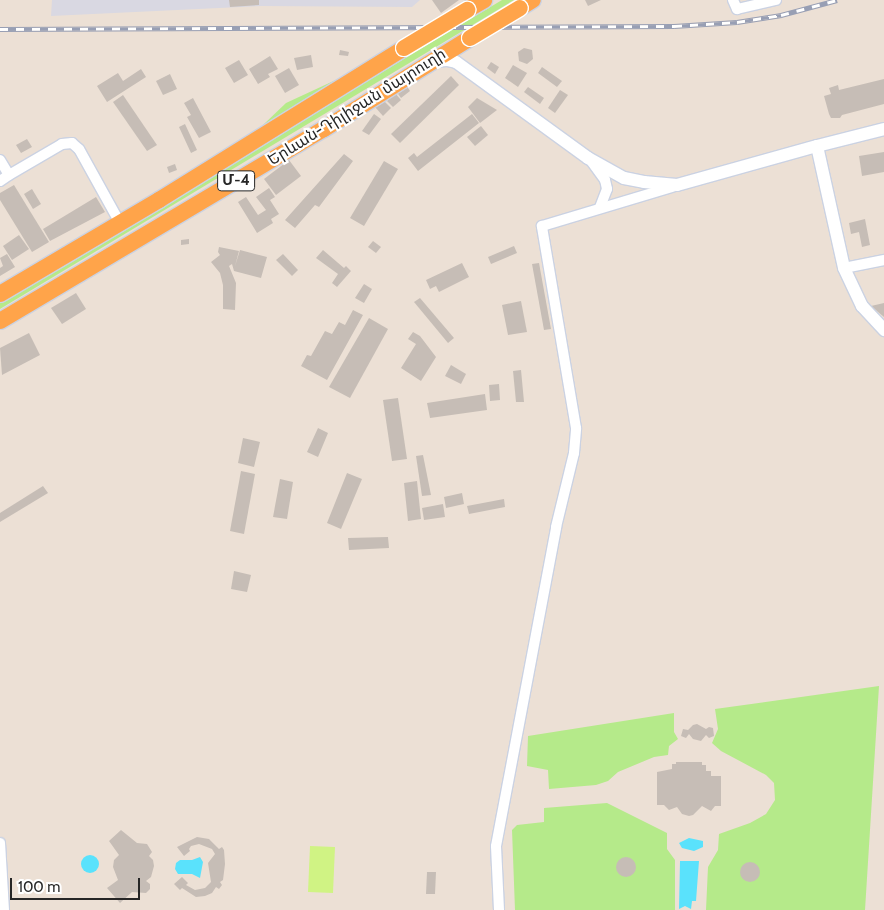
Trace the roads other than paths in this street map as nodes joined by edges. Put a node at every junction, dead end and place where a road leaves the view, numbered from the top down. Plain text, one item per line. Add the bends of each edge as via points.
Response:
1 (484, 0) edge
2 (733, 0) edge
3 (776, 0) edge
4 (526, 4) edge
5 (470, 38) junction
6 (434, 60) junction
7 (464, 67) junction
8 (884, 129) edge
9 (817, 146) junction
10 (588, 158) junction
11 (0, 160) edge
12 (4, 178) edge
13 (677, 185) junction
14 (600, 207) junction
15 (120, 223) junction
16 (884, 260) edge
17 (844, 268) junction
18 (0, 294) edge
19 (0, 321) edge
20 (884, 330) edge
21 (0, 843) edge
22 (4, 910) edge
23 (498, 910) edge

1 - 15 highway, Երևան-Դիլիջան մայրուղի / Մ-4, bridge
2 - 3 street via 737,9
4 - 5 highway, Երևան-Դիլիջան մայրուղի / Մ-4, bridge
5 - 6 highway, Երևան-Դիլիջան մայրուղի / Մ-4
5 - 7 street via 463,50
6 - 7 street via 452,60
6 - 19 highway, Երևան-Դիլիջան մայրուղի / Մ-4
7 - 10 street
8 - 9 street
9 - 13 street
9 - 17 street
10 - 13 street via 624,178
10 - 14 street via 605,180 607,189
11 - 12 street
12 - 15 street via 62,144 72,143 79,149
13 - 14 street
14 - 23 street via 542,226 576,428 574,453 496,846
15 - 18 highway, Երևան-Դիլիջան մայրուղի / Մ-4
16 - 17 street
17 - 20 street via 862,306
21 - 22 street

